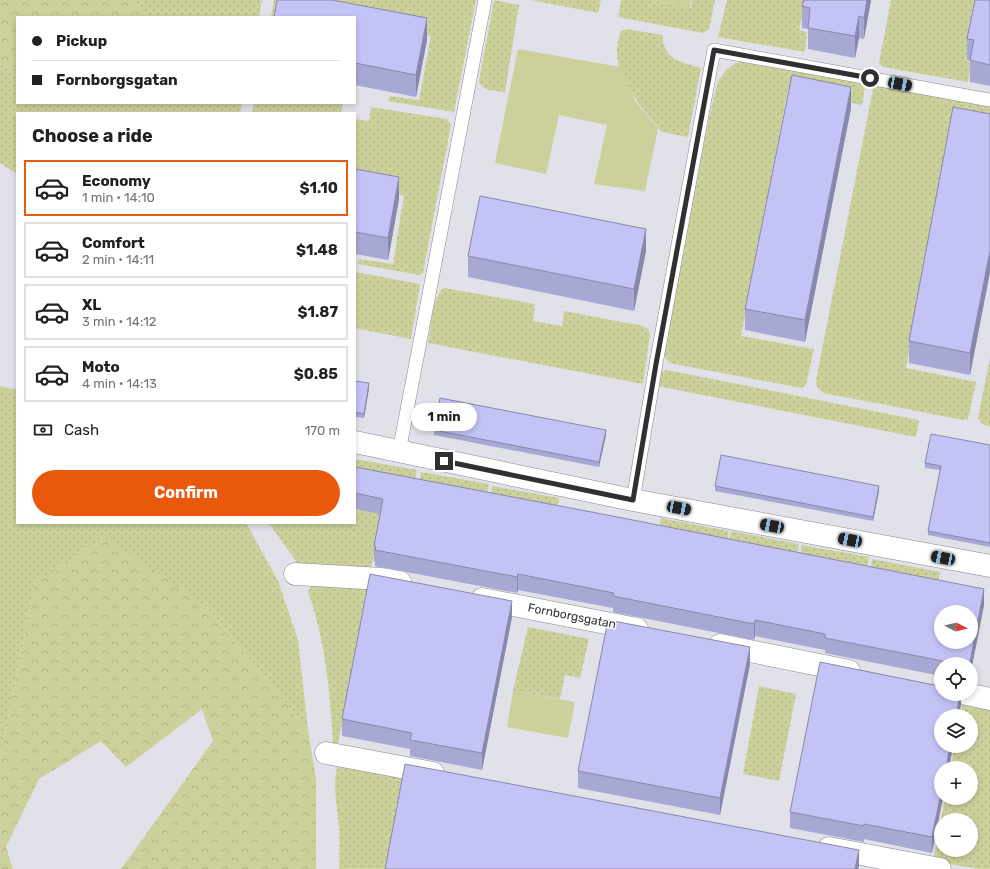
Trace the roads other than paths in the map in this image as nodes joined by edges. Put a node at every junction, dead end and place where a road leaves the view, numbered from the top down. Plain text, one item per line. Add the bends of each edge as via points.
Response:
1 (485, 0) edge
2 (990, 100) edge
3 (356, 442) edge
4 (399, 452) junction
5 (633, 500) junction
6 (990, 566) edge
7 (295, 574) dead end
8 (421, 586) edge
9 (460, 594) edge
10 (659, 634) edge
11 (698, 641) edge
12 (872, 675) edge
13 (978, 696) edge
14 (990, 699) edge
15 (326, 753) dead end
16 (449, 776) edge
17 (808, 844) edge
18 (940, 869) edge

1 - 4 lane
2 - 5 lane via 714,50
3 - 4 street
4 - 5 street
5 - 6 street
7 - 8 street via 382,579
9 - 10 street, Fornborgsgatan
11 - 12 street
13 - 14 street
15 - 16 street
17 - 18 street

